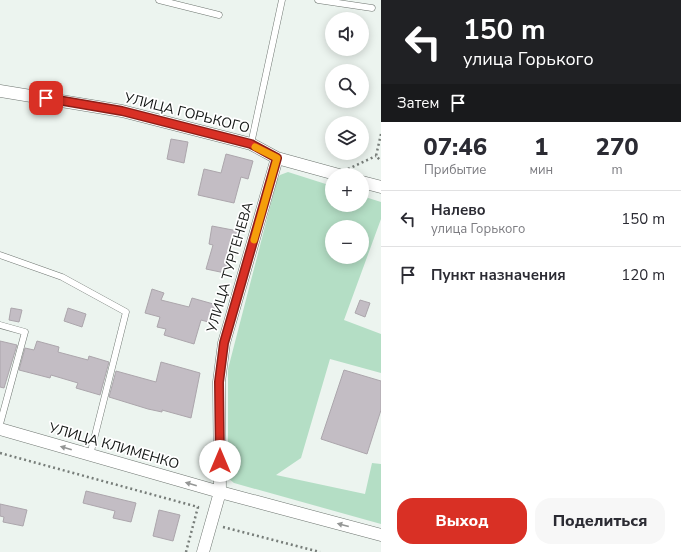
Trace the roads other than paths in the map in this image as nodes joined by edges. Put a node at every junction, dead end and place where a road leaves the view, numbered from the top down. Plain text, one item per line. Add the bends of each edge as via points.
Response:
1 (159, 0) edge
2 (282, 0) edge
3 (318, 0) edge
4 (372, 8) dead end
5 (219, 15) dead end
6 (0, 90) edge
7 (251, 144) junction
8 (277, 158) junction
9 (325, 171) edge
10 (369, 184) edge
11 (381, 187) edge
12 (0, 255) edge
13 (0, 325) edge
14 (0, 424) edge
15 (0, 429) edge
16 (90, 455) junction
17 (220, 492) junction
18 (381, 535) edge
19 (203, 552) edge

1 - 5 lane
2 - 7 lane
3 - 4 lane
6 - 7 street, УЛИЦА ГОРЬКОГО via 122,111
7 - 8 street, УЛИЦА ГОРЬКОГО
8 - 9 street, УЛИЦА ГОРЬКОГО
8 - 17 street, УЛИЦА ТУРГЕНЕВА via 224,343 219,382
10 - 11 street
12 - 16 lane via 62,277 126,312
13 - 14 lane via 25,332
16 -> 15 street, УЛИЦА КЛИМЕНКО
17 -> 16 street, УЛИЦА КЛИМЕНКО
18 -> 17 street, УЛИЦА КЛИМЕНКО
17 - 19 street, УЛИЦА ТУРГЕНЕВА

